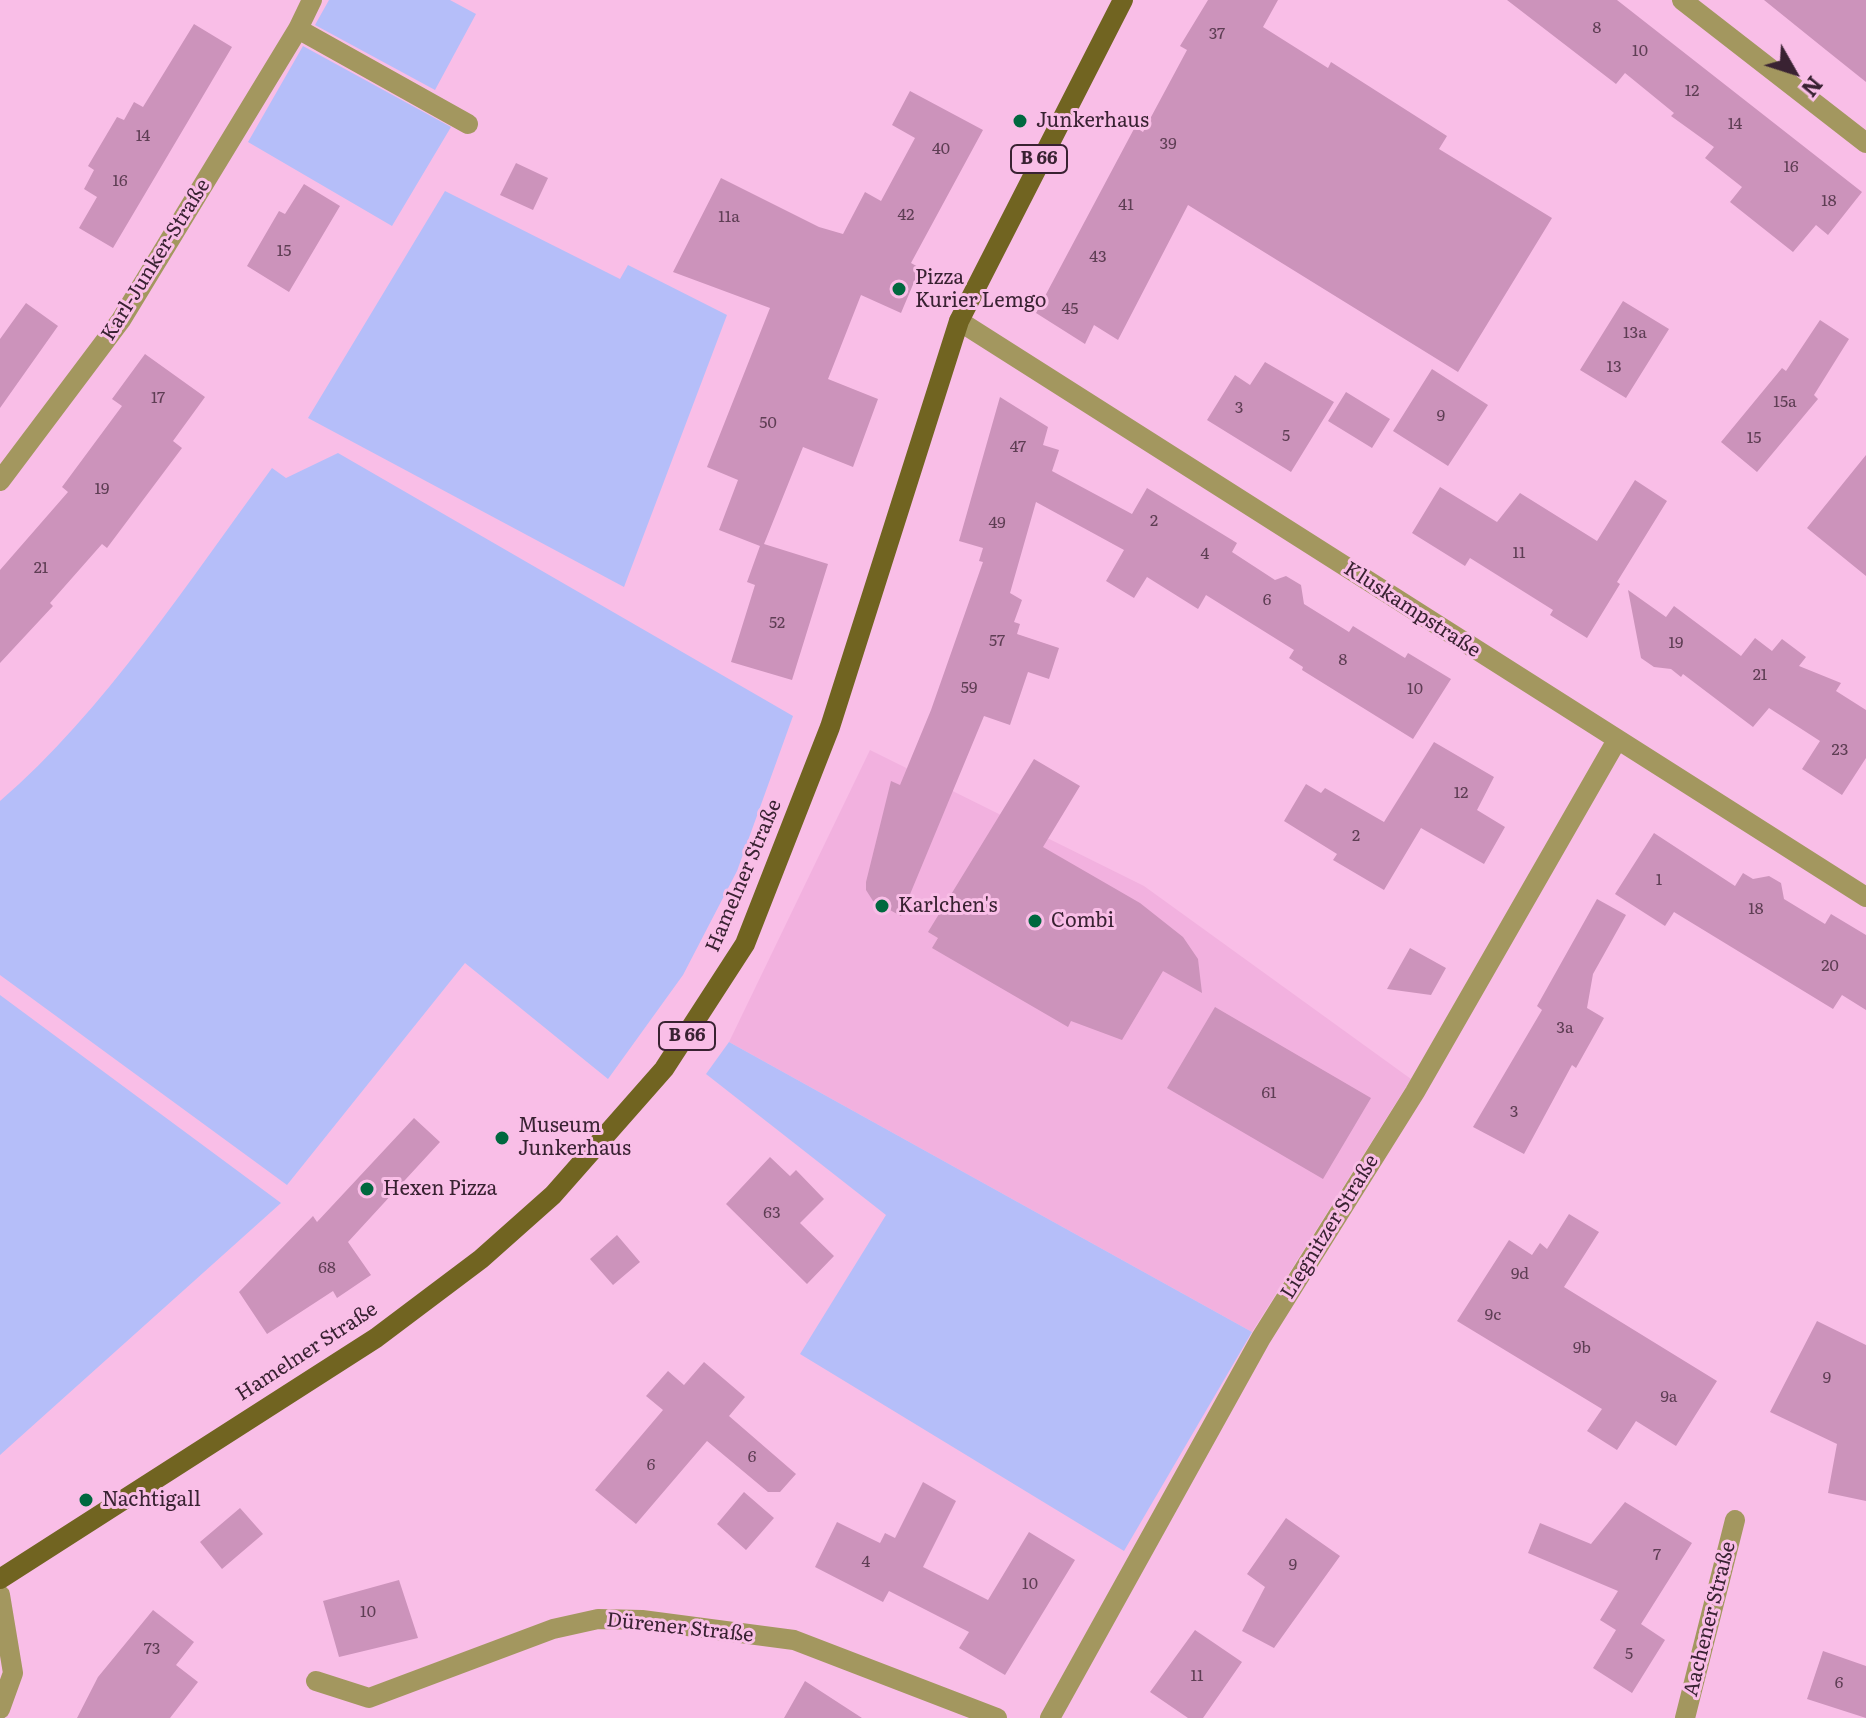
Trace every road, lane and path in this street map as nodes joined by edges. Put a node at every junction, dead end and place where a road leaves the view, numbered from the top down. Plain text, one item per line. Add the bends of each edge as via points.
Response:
1 (312, 0) edge
2 (1123, 0) edge
3 (1682, 0) edge
4 (298, 29) junction
5 (468, 124) dead end
6 (1866, 143) edge
7 (959, 321) junction
8 (0, 481) edge
9 (1617, 740) junction
10 (1866, 897) edge
11 (1735, 1520) dead end
12 (0, 1579) edge
13 (0, 1595) edge
14 (316, 1681) dead end
15 (0, 1709) edge
16 (997, 1718) edge
17 (1050, 1718) edge
18 (1685, 1718) edge

1 - 4 street, Karl-Junker-Straße
2 - 7 main road, Hamelner Straße / B 66
3 - 6 street
4 - 5 street
4 - 8 street, Karl-Junker-Straße via 121,320
7 - 9 street, Kluskampstraße
7 - 12 main road, Hamelner Straße / B 66 via 830,727 770,885 745,944 664,1069 553,1195 481,1259 376,1338
9 - 10 street, Kluskampstraße
9 - 17 street, Liegnitzer Straße via 1415,1092 1261,1338
11 - 18 street, Aachener Straße
13 - 15 street via 13,1673
14 - 16 street, Dürener Straße via 369,1698 553,1629 598,1619 642,1620 794,1640

